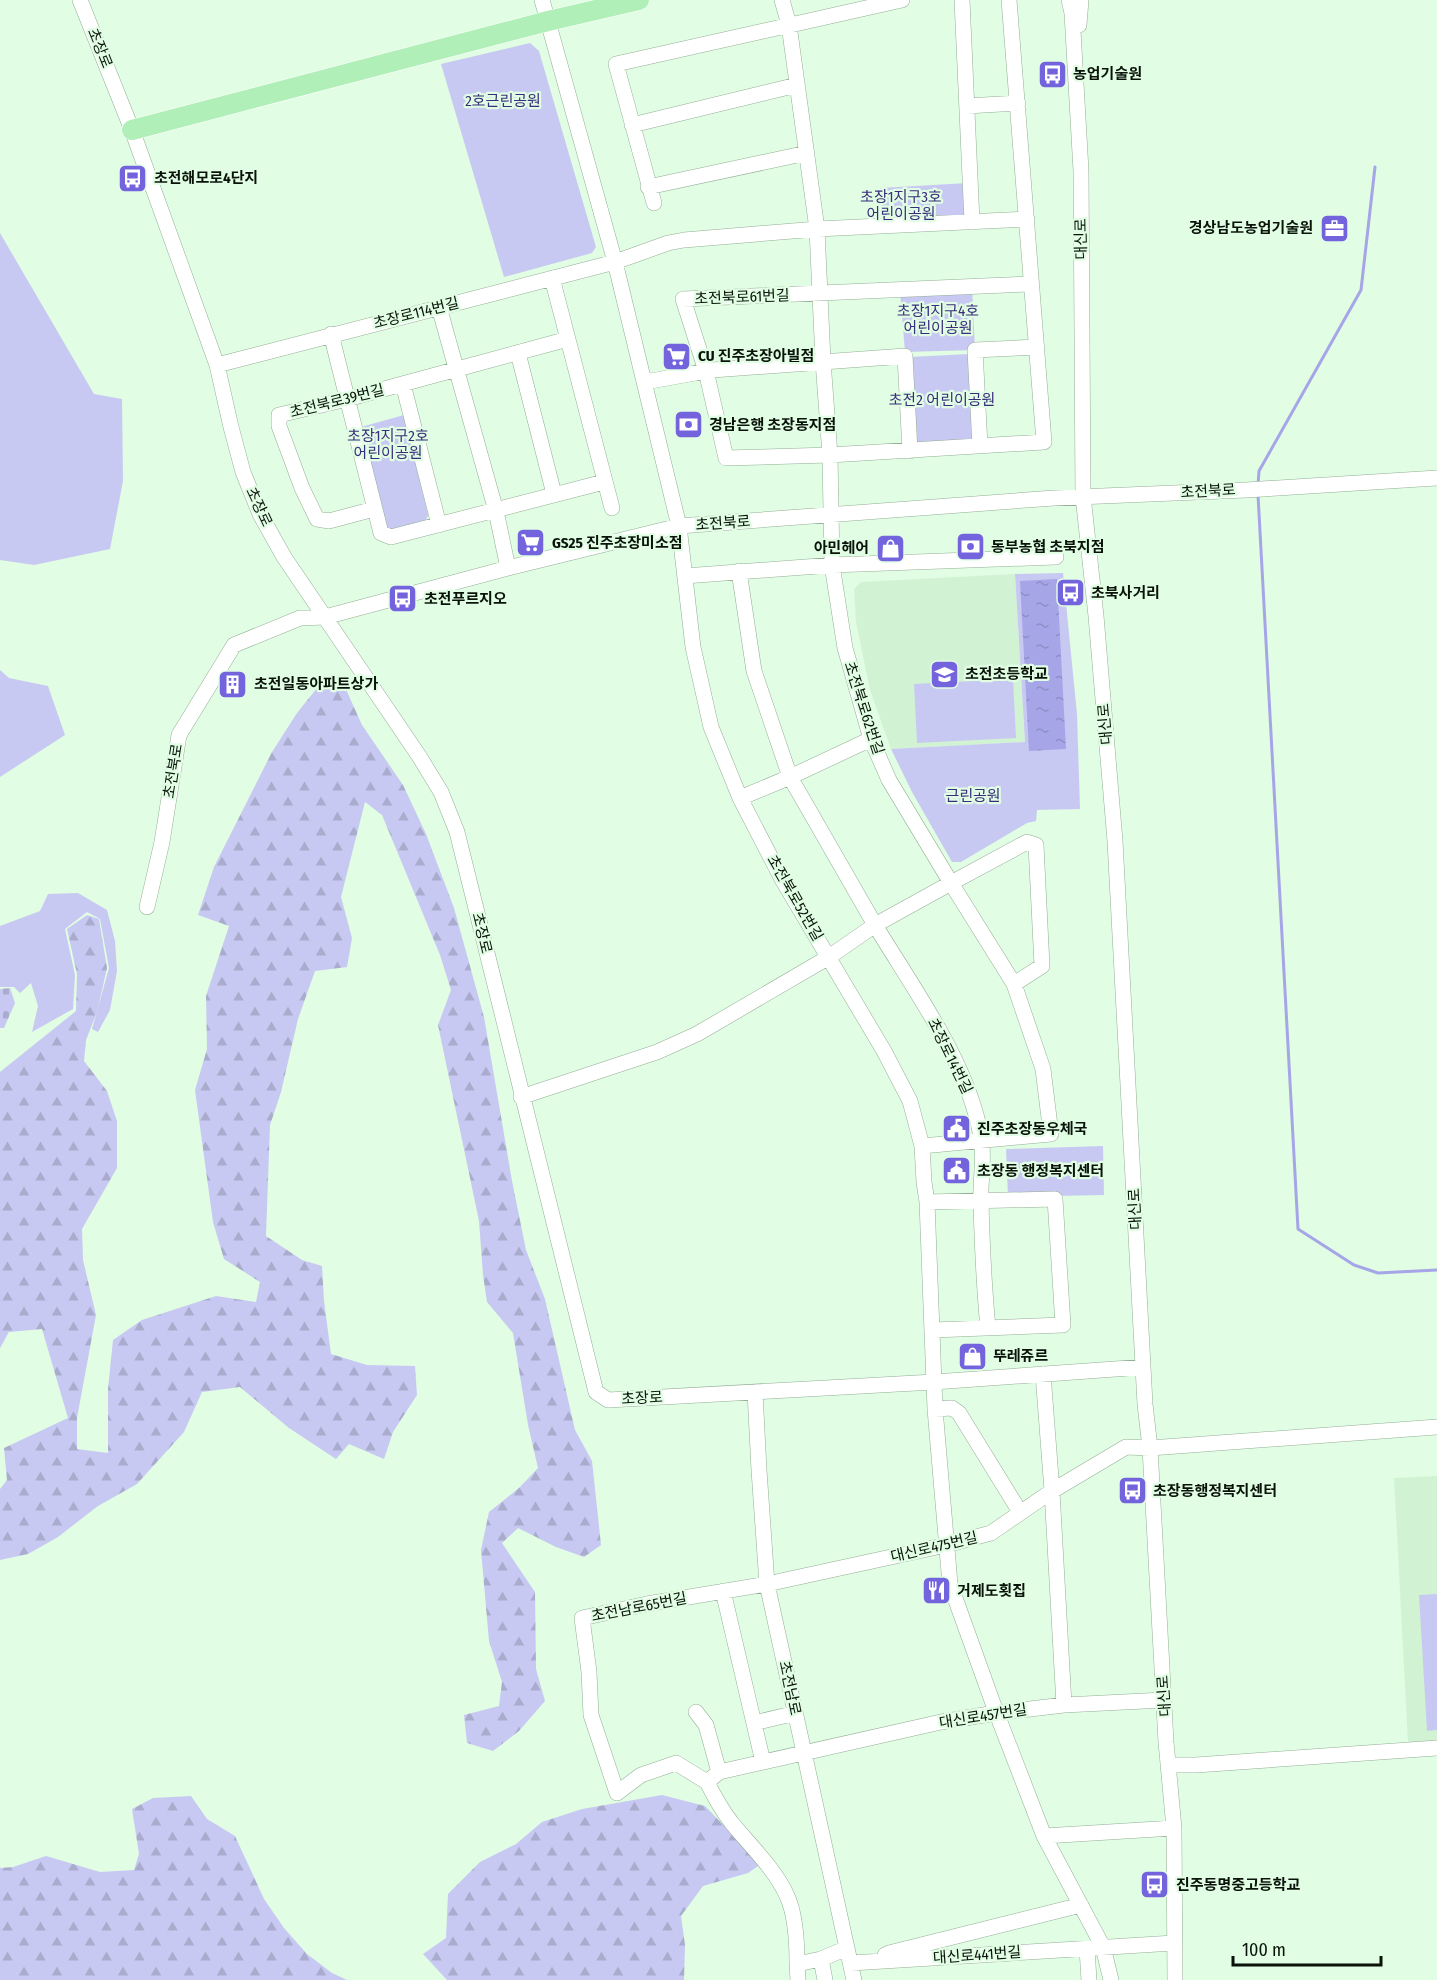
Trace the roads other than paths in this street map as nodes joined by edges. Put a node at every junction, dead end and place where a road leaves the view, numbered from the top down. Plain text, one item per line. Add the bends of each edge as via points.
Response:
1 (80, 0) edge
2 (542, 0) edge
3 (639, 0) edge
4 (782, 0) edge
5 (902, 0) edge
6 (962, 0) edge
7 (1009, 0) edge
8 (1069, 0) edge
9 (1081, 0) edge
10 (548, 21) junction
11 (789, 25) junction
12 (1073, 45) junction
13 (797, 85) junction
14 (1018, 103) junction
15 (966, 106) junction
16 (632, 125) junction
17 (132, 130) junction
18 (807, 153) junction
19 (648, 187) junction
20 (654, 203) dead end
21 (1027, 219) junction
22 (972, 222) junction
23 (816, 229) junction
24 (615, 262) junction
25 (552, 278) junction
26 (1030, 284) junction
27 (819, 294) junction
28 (438, 307) junction
29 (331, 334) junction
30 (568, 339) junction
31 (1037, 347) junction
32 (518, 353) junction
33 (823, 361) junction
34 (216, 365) junction
35 (455, 370) junction
36 (706, 371) junction
37 (645, 382) junction
38 (403, 384) junction
39 (347, 399) junction
40 (980, 446) junction
41 (910, 451) junction
42 (830, 455) junction
43 (1437, 478) edge
44 (604, 482) junction
45 (554, 494) junction
46 (1083, 496) junction
47 (612, 508) dead end
48 (374, 509) junction
49 (496, 511) junction
50 (832, 515) junction
51 (439, 525) junction
52 (679, 526) junction
53 (1056, 557) dead end
54 (832, 565) junction
55 (508, 568) junction
56 (740, 571) junction
57 (685, 576) junction
58 (325, 617) junction
59 (871, 739) junction
60 (790, 777) junction
61 (740, 798) junction
62 (951, 884) junction
63 (147, 907) dead end
64 (875, 925) junction
65 (829, 957) junction
66 (1014, 984) junction
67 (521, 1097) junction
68 (982, 1139) junction
69 (922, 1146) junction
70 (981, 1200) junction
71 (927, 1202) junction
72 (988, 1328) junction
73 (933, 1330) junction
74 (1143, 1367) junction
75 (1043, 1374) junction
76 (934, 1382) junction
77 (755, 1392) junction
78 (935, 1409) junction
79 (1437, 1427) edge
80 (1150, 1448) junction
81 (1052, 1491) junction
82 (1020, 1512) junction
83 (946, 1545) junction
84 (767, 1584) junction
85 (723, 1591) junction
86 (1164, 1700) junction
87 (1064, 1705) junction
88 (696, 1712) dead end
89 (796, 1713) junction
90 (996, 1713) junction
91 (754, 1723) junction
92 (1437, 1748) edge
93 (804, 1752) junction
94 (763, 1762) junction
95 (1168, 1765) junction
96 (713, 1777) junction
97 (1174, 1828) junction
98 (1044, 1836) junction
99 (1081, 1905) junction
100 (1174, 1943) junction
101 (848, 1948) junction
102 (1095, 1948) junction
103 (821, 1959) junction
104 (874, 1962) junction
105 (797, 1964) junction
106 (851, 1964) junction
107 (798, 1980) edge
108 (825, 1980) edge
109 (854, 1980) edge
110 (1089, 1980) edge
111 (1111, 1980) edge
112 (1175, 1980) edge

1 - 17 street, 초장로
2 - 10 street, 초전북로52번길
3 - 10 main road
4 - 11 street
5 - 11 street
6 - 15 street
7 - 14 street, 초전북로61번길
8 - 12 street, 대신로
9 - 12 street
10 - 17 main road
10 - 24 street, 초전북로52번길
11 - 13 street
11 - 16 street via 616,63
12 - 46 street, 대신로 via 1081,171
13 - 16 street
13 - 18 street
14 - 15 street
14 - 21 street, 초전북로61번길
15 - 22 street
16 - 19 street
17 - 34 street, 초장로
18 - 19 street
18 - 23 street
19 - 20 street
21 - 22 street
21 - 26 street, 초전북로61번길
22 - 23 street
23 - 24 street via 684,240
23 - 27 street
24 - 25 street, 초장로114번길
24 - 37 street, 초전북로52번길
25 - 28 street, 초장로114번길
25 - 30 street
26 - 27 street, 초전북로61번길
26 - 31 street, 초전북로61번길
27 - 33 street
27 - 36 street, 초전북로61번길 via 683,299
28 - 29 street, 초장로114번길
28 - 35 street
29 - 34 street, 초장로114번길
29 - 39 street
30 - 32 street, 초전북로39번길
30 - 44 street
31 - 40 street via 975,350
31 - 40 street, 초전북로61번길 via 1044,442
32 - 35 street, 초전북로39번길
32 - 45 street
33 - 36 street
33 - 41 street via 905,356
33 - 42 street
34 - 58 street, 초장로 via 243,472 260,514
35 - 38 street, 초전북로39번길
35 - 49 street
36 - 37 street
36 - 42 street, 초전북로61번길 via 726,458
37 - 52 street, 초전북로52번길
38 - 39 street, 초전북로39번길
38 - 51 street
39 - 48 street
39 - 48 street, 초전북로39번길 via 279,415 279,426 317,519 329,521
40 - 41 street, 초전북로61번길
41 - 42 street, 초전북로61번길
42 - 50 street
43 - 46 street, 초전북로
44 - 45 street
44 - 47 street
45 - 49 street
46 - 50 street, 초전북로
46 - 74 street, 대신로 via 1115,841
48 - 51 street via 381,533 391,537
49 - 51 street
49 - 55 street
50 - 52 street, 초전북로
50 - 54 street, 초전북로62번길
52 - 55 street, 초전북로
52 - 57 street, 초전북로52번길
53 - 54 street
54 - 56 street
54 - 59 street, 초전북로62번길 via 845,648
55 - 58 street, 초전북로
56 - 57 street
56 - 60 street via 754,671
57 - 61 street, 초전북로52번길 via 693,647 711,727
58 - 63 street, 초전북로 via 300,618 234,645 179,735
58 - 67 street, 초장로 via 441,792 457,832
59 - 60 street
59 - 62 street, 초전북로62번길 via 889,780
60 - 61 street
60 - 64 street
61 - 65 street, 초전북로52번길 via 783,881
62 - 64 street, 초전북로52번길
62 - 66 street, 초전북로62번길
62 - 66 street via 1027,842 1036,845 1041,966
64 - 65 street, 초전북로52번길
64 - 68 street, 초장로14번길 via 942,1034 975,1106
65 - 67 street via 697,1035
65 - 69 street via 910,1101
66 - 68 street, 초전북로62번길 via 1043,1069 1051,1134
67 - 77 street, 초장로 via 596,1392 608,1400
68 - 69 street
68 - 70 street, 초장로14번길
69 - 71 street
70 - 71 street
70 - 72 street
70 - 72 street via 1055,1199 1063,1325
71 - 73 street
72 - 73 street
73 - 76 street
74 - 75 street, 초장로
74 - 80 street, 대신로
75 - 76 street, 초장로
75 - 81 street
76 - 77 street, 초장로
76 - 78 street
77 - 84 street, 초전남로
78 - 82 street via 952,1408 959,1413
78 - 83 street
79 - 80 street
80 - 81 street, 대신로475번길 via 1126,1447
80 - 86 street, 대신로
81 - 82 street, 대신로475번길
81 - 87 street
82 - 83 street, 대신로475번길 via 991,1533
83 - 84 street, 대신로475번길
83 - 90 street via 950,1584
84 - 85 street, 초전남로65번길
84 - 89 street, 초전남로
85 - 91 street
85 - 96 street, 초전남로65번길 via 582,1618 591,1715 617,1793 641,1775 676,1762
86 - 87 street, 대신로457번길
86 - 95 street, 대신로
87 - 90 street, 대신로457번길
88 - 96 street via 706,1725
89 - 91 street
89 - 93 street, 초전남로
90 - 93 street, 대신로457번길
90 - 98 street
91 - 94 street
92 - 95 street
93 - 94 street, 대신로457번길
93 - 101 street, 초전남로
94 - 96 street, 대신로457번길
95 - 97 street, 대신로
96 - 105 street via 718,1804 788,1896 796,1930
97 - 98 street
97 - 100 street, 대신로
98 - 99 street
99 - 102 street
99 - 104 street via 889,1953
100 - 102 street, 대신로441번길
100 - 112 street, 대신로
101 - 103 street
101 - 106 street, 초전남로
102 - 104 street, 대신로441번길
102 - 110 street
102 - 111 street
103 - 105 street
103 - 108 street
104 - 106 street, 대신로441번길
105 - 107 street
106 - 109 street, 초전남로

